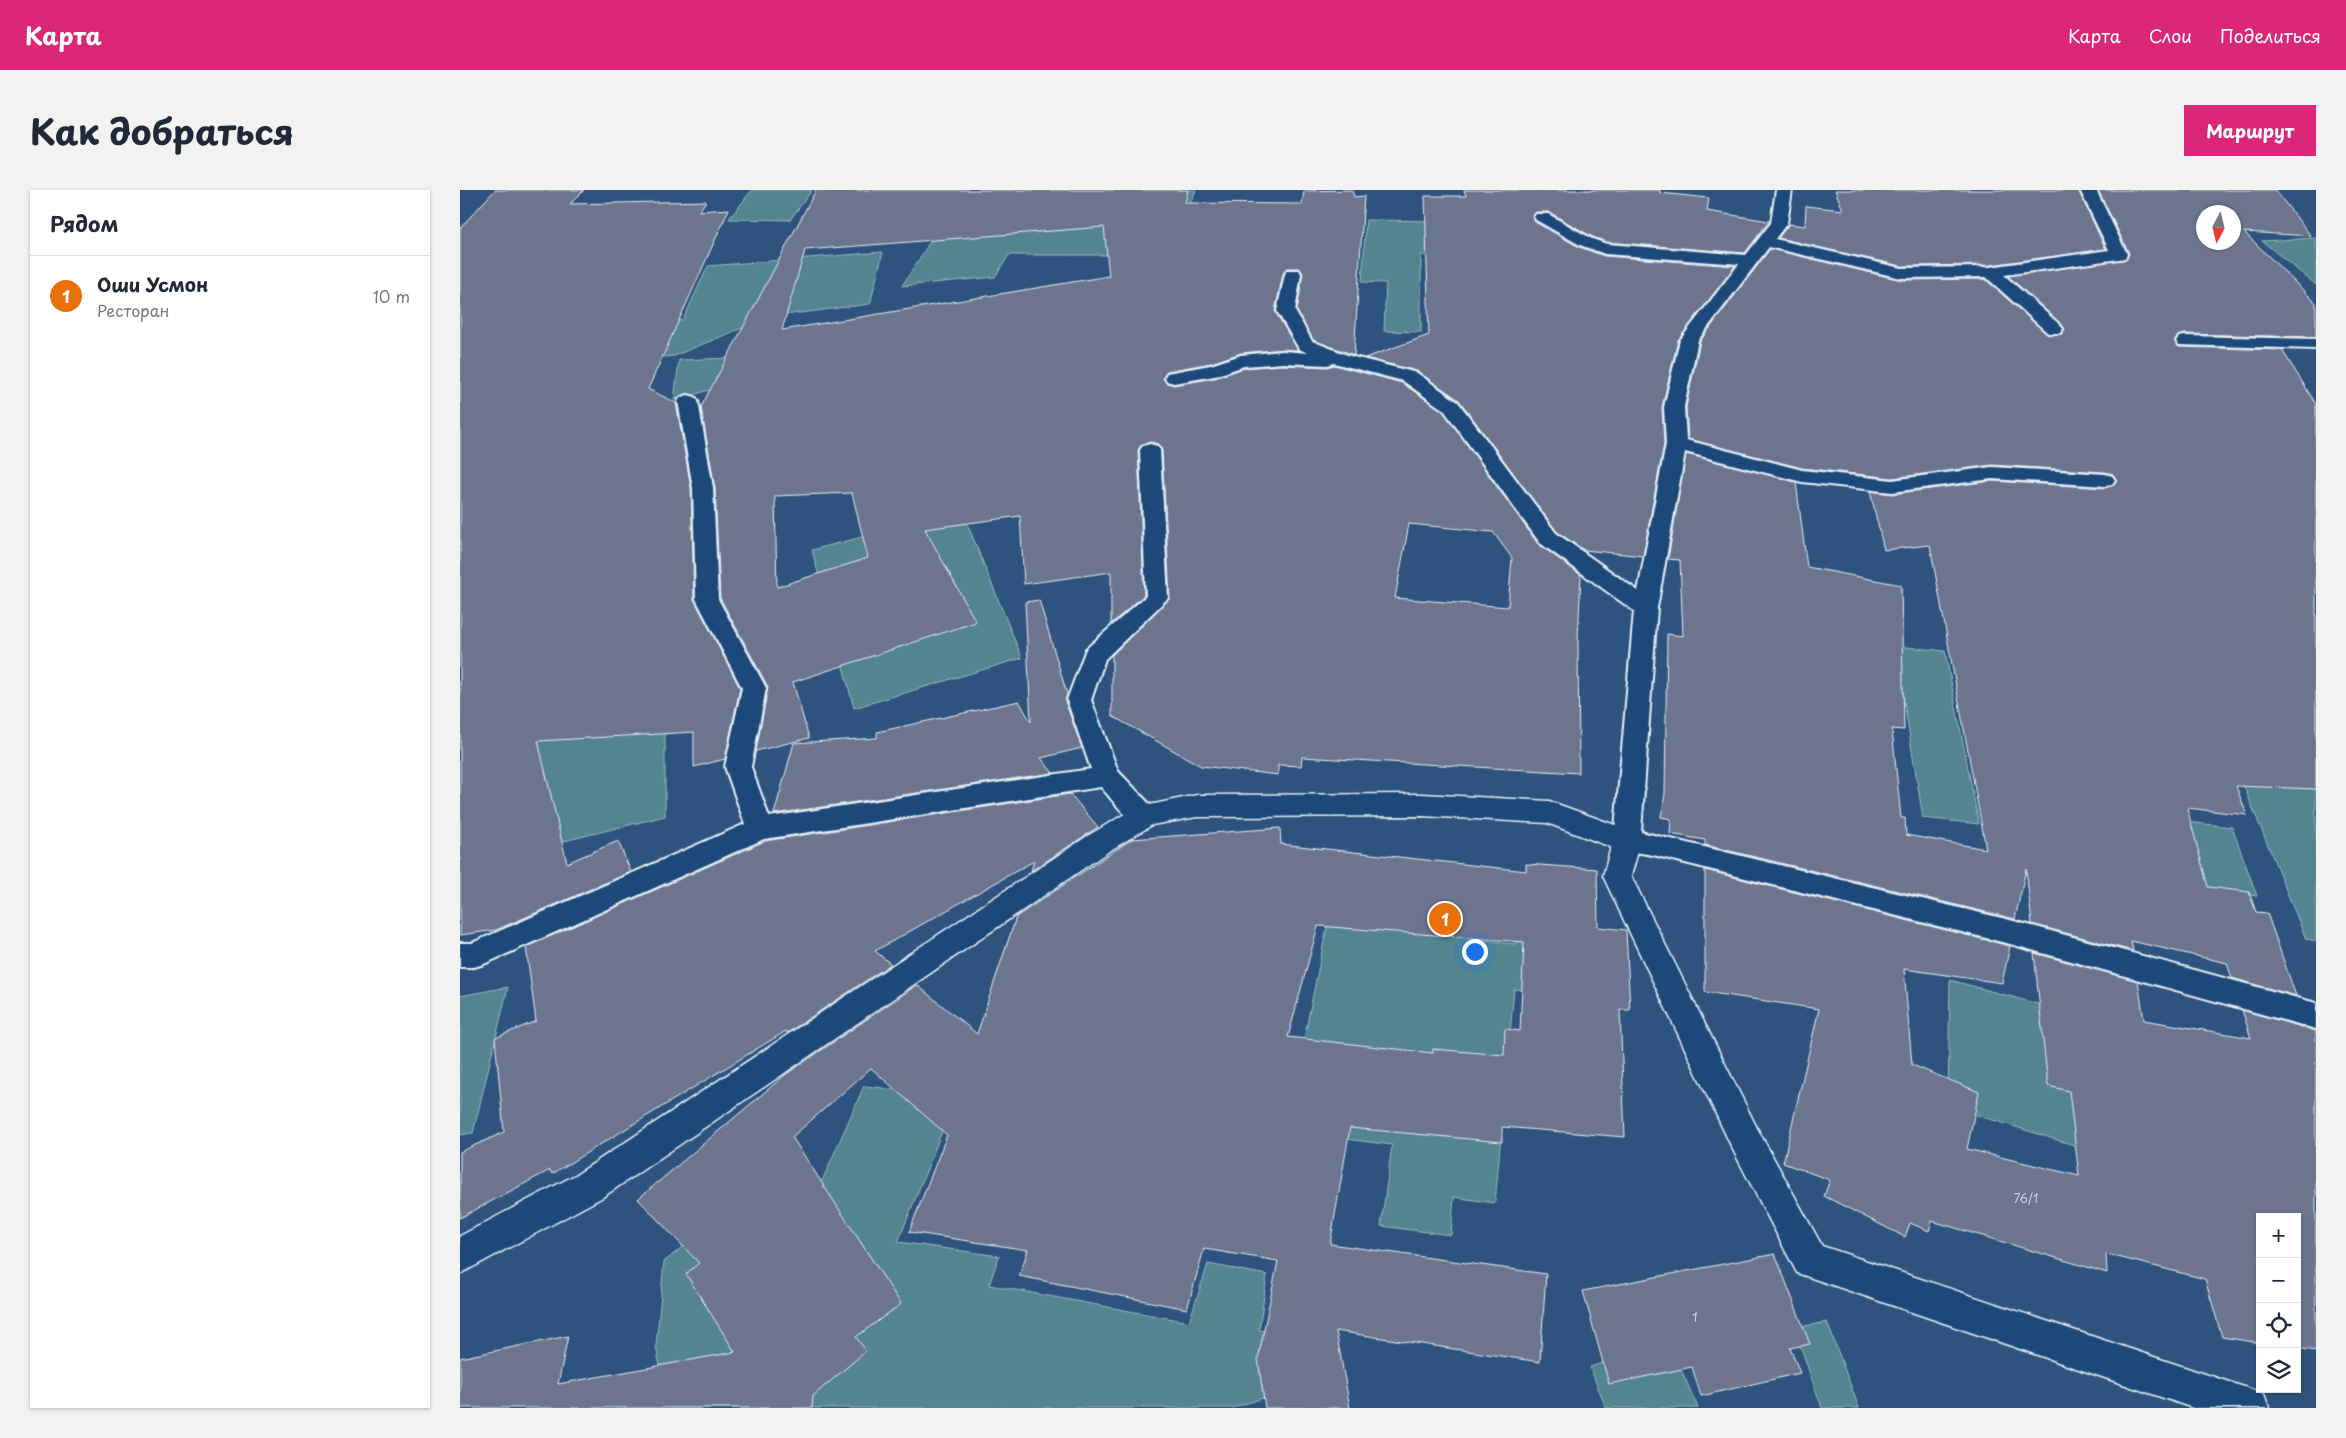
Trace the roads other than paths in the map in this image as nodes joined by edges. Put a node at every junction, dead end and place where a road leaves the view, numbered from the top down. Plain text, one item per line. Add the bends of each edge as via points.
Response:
1 (1784, 190) edge
2 (2088, 190) edge
3 (1542, 218) dead end
4 (1766, 242) junction
5 (1750, 260) junction
6 (1990, 272) junction
7 (1293, 274) dead end
8 (2054, 329) dead end
9 (2185, 341) dead end
10 (2316, 344) edge
11 (1343, 360) junction
12 (1174, 376) dead end
13 (688, 400) dead end
14 (1676, 444) junction
15 (1150, 450) dead end
16 (2105, 480) dead end
17 (1646, 608) junction
18 (1107, 776) junction
19 (1145, 816) junction
20 (760, 829) junction
21 (1627, 841) junction
22 (460, 954) edge
23 (2316, 1016) edge
24 (460, 1256) edge
25 (2250, 1408) edge

1 - 4 lane via 1779,223
2 - 6 lane via 2118,254
3 - 5 lane via 1605,249
4 - 5 lane
4 - 6 lane via 1901,273
5 - 14 lane via 1689,340 1674,407
6 - 8 lane
7 - 11 lane via 1286,311 1305,345
9 - 10 lane
11 - 12 lane via 1283,357 1241,361 1215,370
11 - 17 lane via 1410,377 1451,406 1548,538
13 - 20 lane via 703,488 707,599 754,688 738,767
14 - 16 lane via 1802,476 1892,486 1992,473
14 - 17 lane
15 - 18 lane via 1157,598 1094,655 1079,700
17 - 21 lane
18 - 19 lane
18 - 20 lane
19 - 21 street via 1197,806 1422,805 1549,812
19 - 24 street via 1099,843 591,1185
20 - 22 lane via 474,955
21 - 23 lane via 1653,844 2010,932
21 - 25 street via 1617,876 1745,1139 1810,1260

